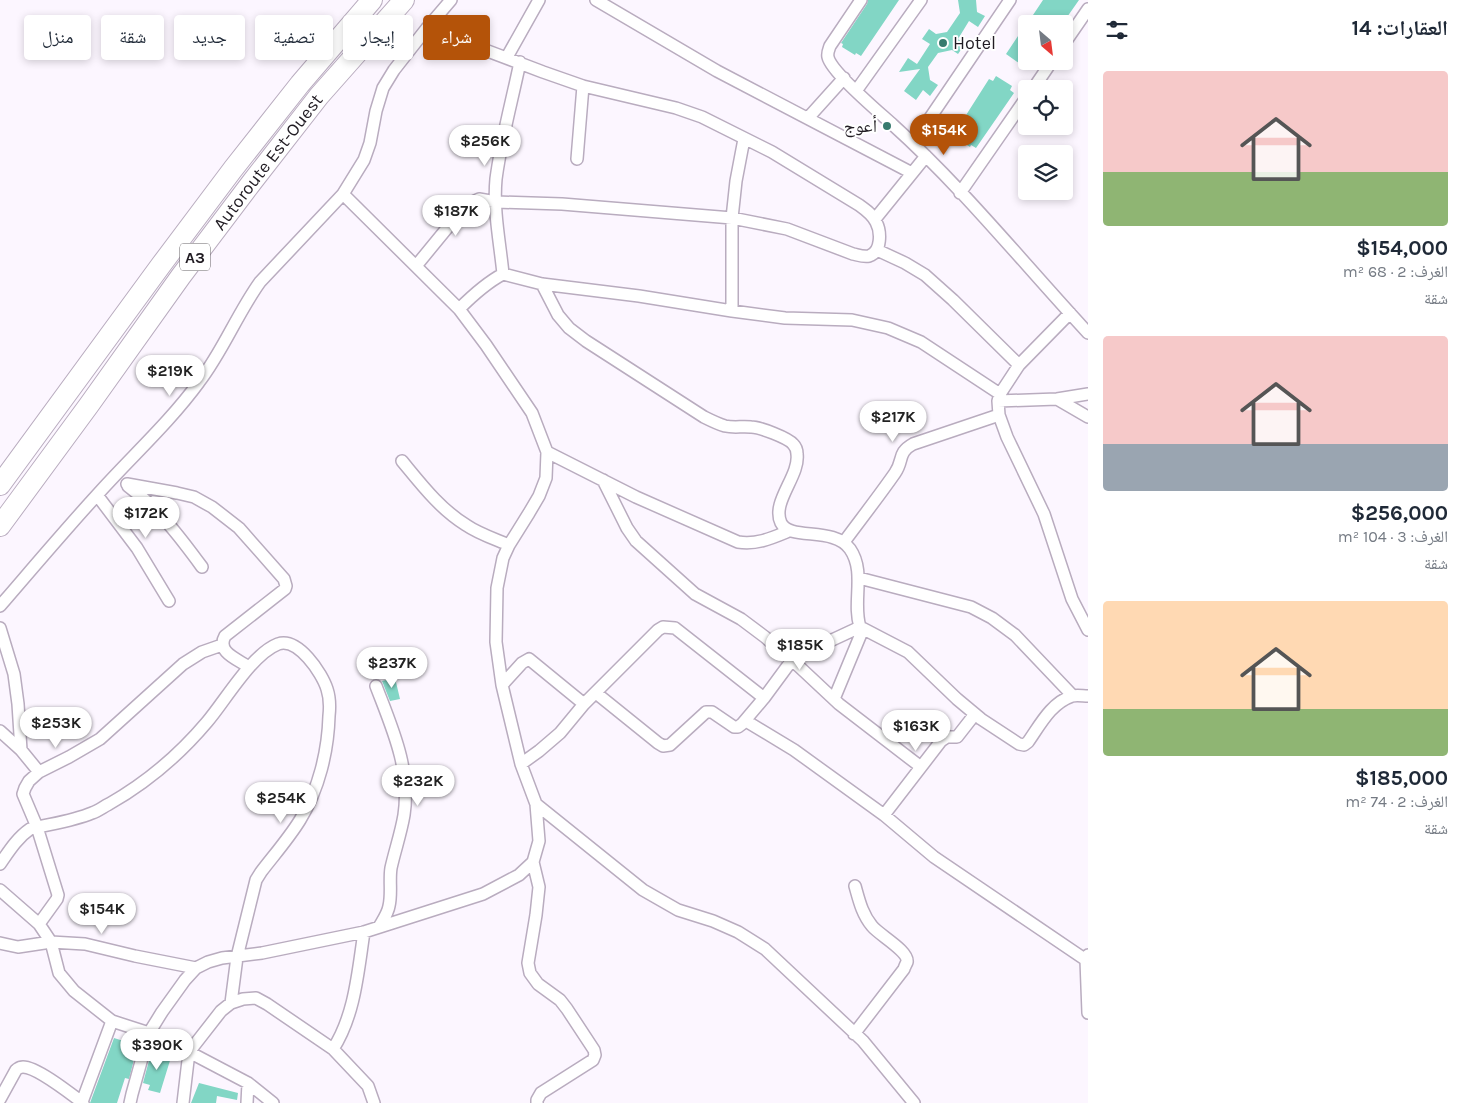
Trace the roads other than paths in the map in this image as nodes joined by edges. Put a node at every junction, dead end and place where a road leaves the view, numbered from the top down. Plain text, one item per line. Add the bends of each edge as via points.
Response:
1 (372, 0) edge
2 (404, 0) edge
3 (451, 0) edge
4 (539, 0) edge
5 (596, 0) edge
6 (861, 0) edge
7 (921, 0) edge
8 (1010, 0) edge
9 (1088, 9) edge
10 (438, 15) edge
11 (1073, 31) edge
12 (423, 33) edge
13 (490, 51) edge
14 (507, 57) junction
15 (520, 62) junction
16 (844, 78) junction
17 (583, 86) junction
18 (856, 91) junction
19 (1018, 110) edge
20 (808, 118) junction
21 (744, 139) junction
22 (913, 143) junction
23 (926, 156) junction
24 (577, 159) dead end
25 (912, 173) junction
26 (960, 193) junction
27 (343, 194) junction
28 (496, 202) junction
29 (732, 218) junction
30 (875, 219) junction
31 (877, 250) junction
32 (416, 266) junction
33 (504, 274) junction
34 (542, 284) junction
35 (459, 309) junction
36 (732, 311) junction
37 (1070, 313) junction
38 (1088, 332) edge
39 (1019, 365) junction
40 (1088, 394) edge
41 (999, 397) junction
42 (1057, 399) junction
43 (998, 415) junction
44 (1088, 417) edge
45 (547, 452) junction
46 (402, 461) dead end
47 (115, 476) junction
48 (603, 480) junction
49 (126, 484) junction
50 (0, 485) edge
51 (98, 494) junction
52 (0, 526) edge
53 (789, 531) junction
54 (844, 542) junction
55 (509, 545) junction
56 (202, 567) dead end
57 (859, 578) junction
58 (170, 601) dead end
59 (0, 606) edge
60 (0, 628) edge
61 (861, 628) junction
62 (1088, 630) edge
63 (222, 645) junction
64 (792, 660) junction
65 (249, 666) junction
66 (376, 686) dead end
67 (502, 686) junction
68 (596, 693) junction
69 (1073, 696) junction
70 (1088, 696) edge
71 (764, 698) junction
72 (834, 700) junction
73 (584, 704) junction
74 (975, 714) junction
75 (746, 721) junction
76 (0, 731) edge
77 (21, 750) junction
78 (521, 764) junction
79 (921, 767) junction
80 (39, 772) junction
81 (536, 804) junction
82 (884, 815) junction
83 (37, 828) junction
84 (533, 862) junction
85 (0, 864) edge
86 (855, 886) dead end
87 (0, 890) edge
88 (39, 924) junction
89 (379, 926) junction
90 (364, 932) junction
91 (52, 942) junction
92 (0, 943) edge
93 (237, 957) junction
94 (1087, 957) edge
95 (196, 968) junction
96 (231, 1003) junction
97 (1088, 1013) edge
98 (112, 1020) junction
99 (149, 1033) junction
100 (854, 1034) junction
101 (333, 1050) junction
102 (189, 1052) junction
103 (248, 1083) junction
104 (0, 1098) edge
105 (83, 1103) edge
106 (130, 1103) edge
107 (183, 1103) edge
108 (247, 1103) edge
109 (273, 1103) edge
110 (374, 1103) edge
111 (537, 1103) edge
112 (914, 1103) edge

1 - 50 highway, Autoroute Est-Ouest / A3 via 300,84 160,264
2 - 52 highway, Autoroute Est-Ouest / A3 via 319,96 252,182
3 - 10 street
4 - 14 street
5 - 20 street via 717,71
6 - 16 street via 828,52 831,64
7 - 18 street
8 - 22 street
9 - 11 street
12 - 27 street via 383,88 364,160
13 - 14 street
14 - 15 street
15 - 17 street
15 - 28 street via 496,180
16 - 18 street
16 - 20 street
17 - 21 street via 676,108 702,117
17 - 24 street
18 - 22 street
19 - 26 street
20 - 25 street
21 - 29 street
21 - 30 street via 852,200
22 - 23 street
23 - 25 street
23 - 26 street
25 - 30 street
26 - 37 street
27 - 32 street
27 - 47 street via 260,282 200,381
28 - 29 street
28 - 32 street via 479,199 466,205
28 - 33 street
29 - 31 street via 787,229 853,254 871,255
29 - 36 street
30 - 31 street via 879,236
31 - 39 street via 925,275
32 - 35 street
33 - 34 street
33 - 35 street via 479,290
34 - 36 street
34 - 53 street via 558,315 586,342 704,417 725,426 765,429 793,443 798,460 779,514 782,525
35 - 45 street via 532,412
36 - 41 street via 785,318 852,320 888,328 921,342
37 - 38 street
37 - 39 street
39 - 41 street
40 - 42 street
41 - 42 street
41 - 43 street
42 - 44 street
43 - 54 street via 913,444 905,450 897,470
43 - 62 street via 1044,514 1072,599
45 - 48 street
45 - 55 street via 546,478 534,505
46 - 55 street via 444,509 465,525
47 - 49 street
47 - 51 street
48 - 53 street via 738,542 761,542
48 - 64 street via 636,541 695,594 741,619
49 - 56 street via 169,523
49 - 63 street via 194,497 212,507 239,528 284,579 285,589 225,636
51 - 58 street
51 - 59 street
53 - 54 street
54 - 57 street via 851,550
55 - 67 street via 497,588 496,642
57 - 61 street via 857,618
57 - 69 street via 971,606 1015,635
60 - 77 street via 14,674
61 - 64 street
61 - 72 street
61 - 74 street via 908,652
63 - 65 street via 232,656
63 - 80 street via 183,664 100,739
64 - 71 street
64 - 72 street
65 - 83 street via 208,721 157,772 124,796 92,813
65 - 93 street via 277,644 294,647 305,654 323,679 330,706 316,786 299,822 256,880
66 - 89 street via 394,733 406,782 404,814 390,875 390,905
67 - 73 street via 529,659
67 - 78 street
68 - 71 street via 658,630 669,626
68 - 73 street
68 - 75 street via 663,746 675,742 706,712 712,712 738,727
69 - 70 street
69 - 74 street via 1051,710 1024,745
71 - 75 street
72 - 79 street
73 - 78 street via 560,733
74 - 79 street via 957,737 941,740
75 - 82 street via 794,750
76 - 77 street
77 - 80 street
78 - 81 street
79 - 82 street
80 - 83 street via 23,794
81 - 84 street via 539,841
81 - 100 street via 643,890 678,910 738,932 765,949
82 - 94 street via 934,857
83 - 85 street via 23,834
83 - 88 street via 58,895
84 - 89 street via 519,875 483,894
84 - 111 street via 538,887 528,963 530,973 538,984 560,1000 596,1055 541,1093
86 - 100 street via 860,906 872,927 902,951 907,962
87 - 88 street
88 - 91 street
89 - 90 street
90 - 93 street
90 - 101 street via 350,1013
91 - 92 street via 18,946
91 - 95 street via 85,944
91 - 98 street via 56,966 63,979
93 - 95 street via 222,958
93 - 96 street
94 - 97 street
95 - 99 street
96 - 101 street via 243,998 256,998
96 - 102 street via 220,1011
98 - 99 street
98 - 105 street
99 - 102 street
99 - 106 street
100 - 112 street via 874,1053
101 - 110 street via 368,1086
102 - 103 street
102 - 107 street
103 - 108 street
103 - 109 street
104 - 105 street via 16,1070 24,1067 53,1081

